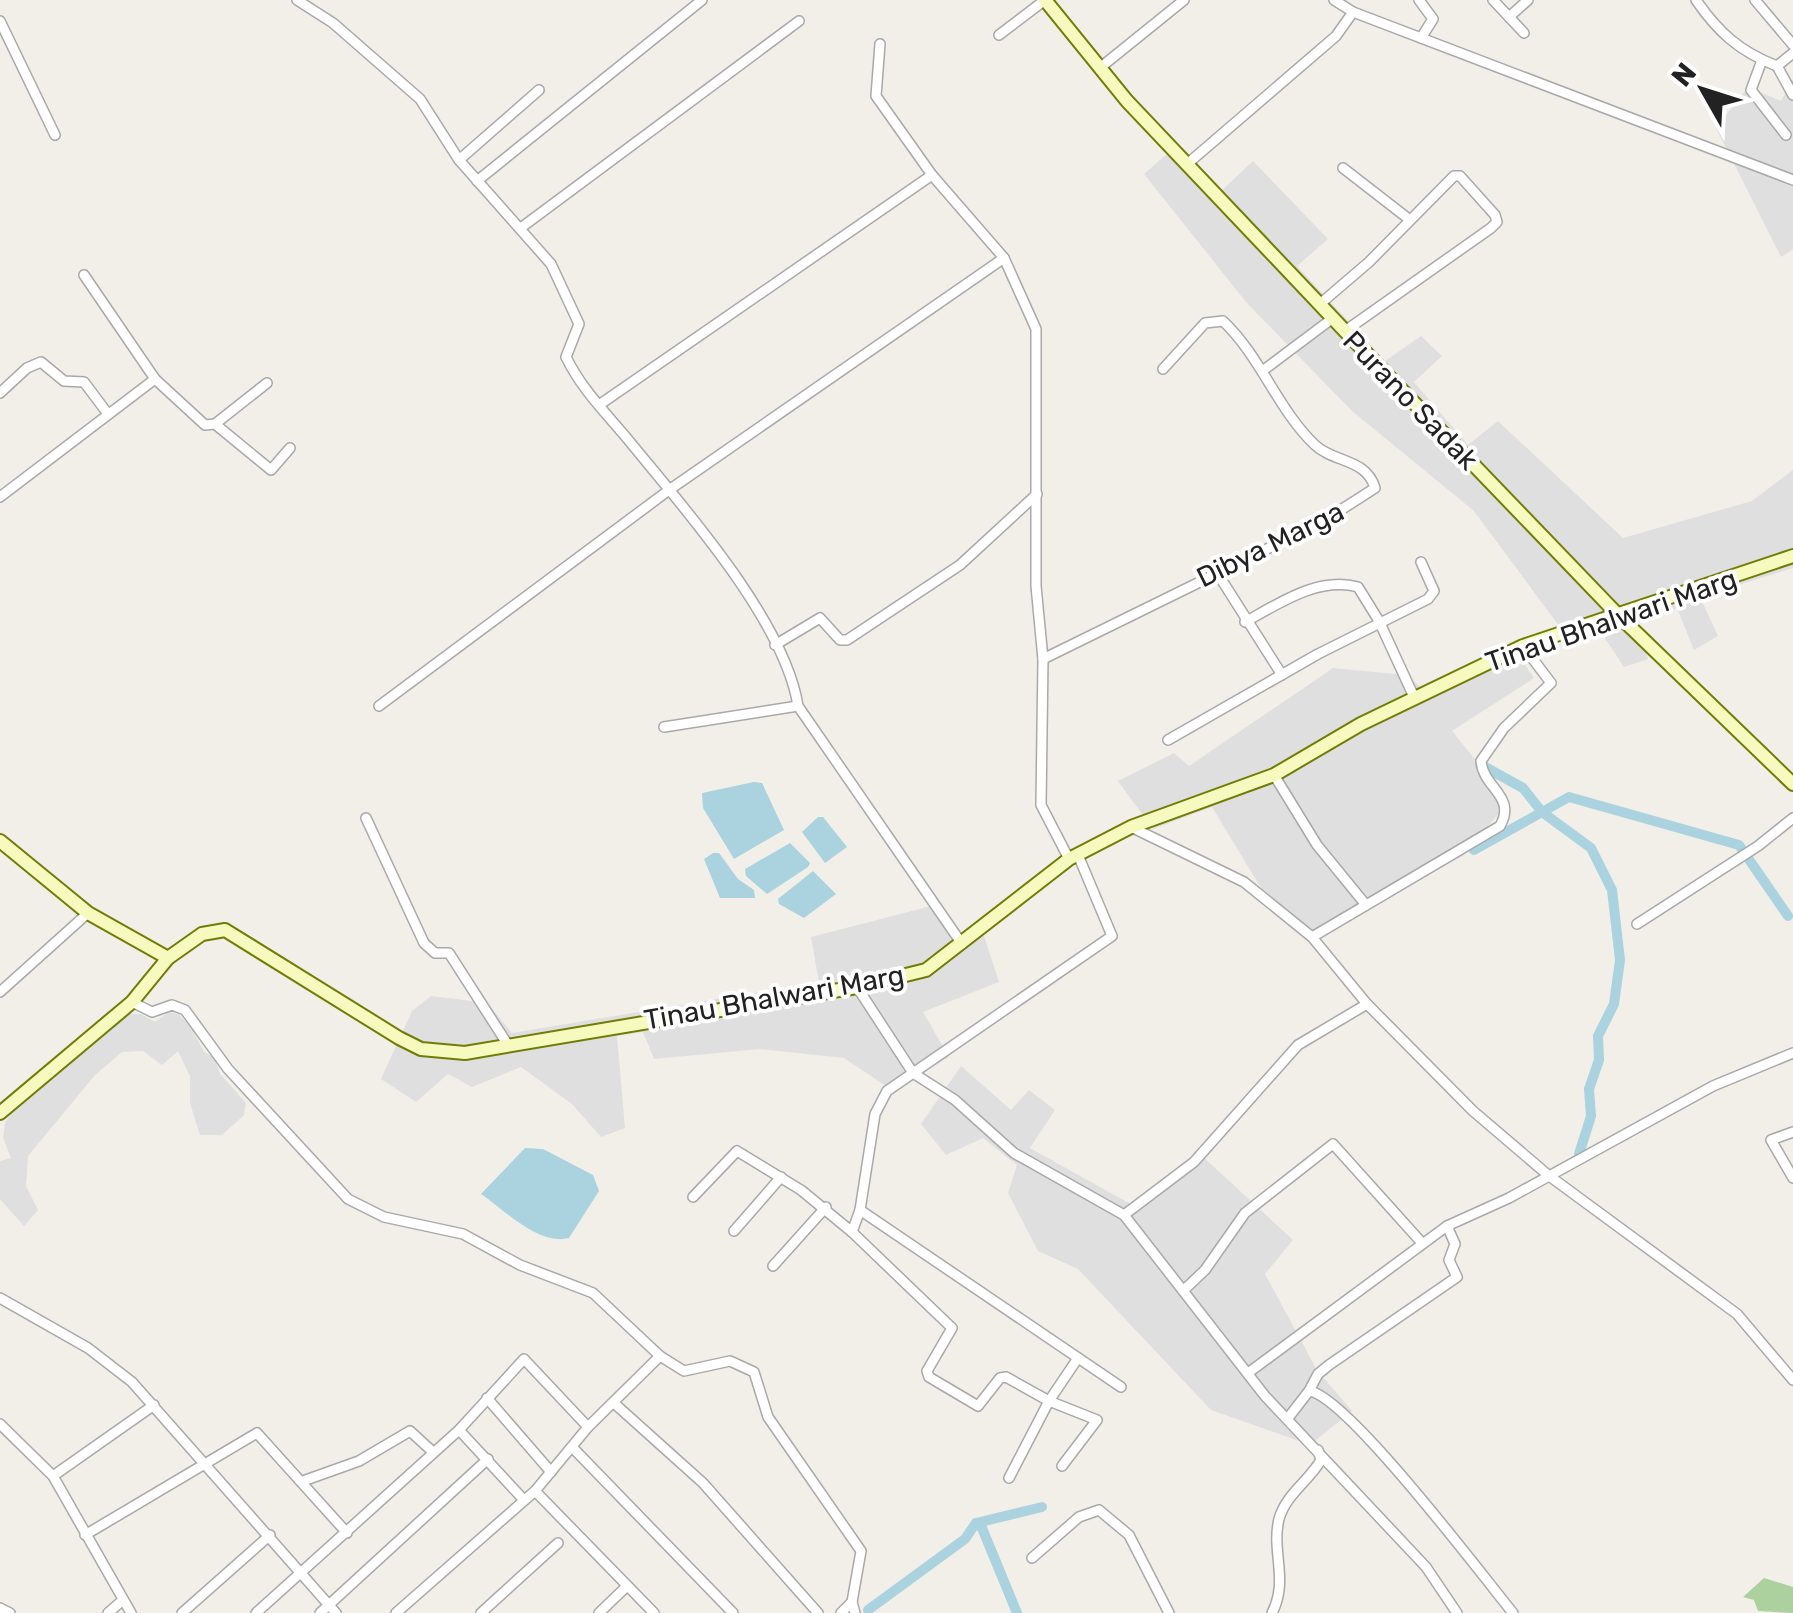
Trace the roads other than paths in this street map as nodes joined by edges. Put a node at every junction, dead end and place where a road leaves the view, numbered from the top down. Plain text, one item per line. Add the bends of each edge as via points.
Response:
1 (296, 0) edge
2 (702, 0) edge
3 (1045, 0) edge
4 (1184, 0) edge
5 (1334, 0) edge
6 (1419, 0) edge
7 (1494, 0) edge
8 (1528, 0) edge
9 (1696, 0) edge
10 (1756, 0) edge
11 (1354, 12) junction
12 (1509, 17) junction
13 (0, 21) edge
14 (800, 21) dead end
15 (1524, 33) dead end
16 (999, 36) dead end
17 (1421, 38) junction
18 (880, 44) dead end
19 (1793, 44) edge
20 (1793, 53) edge
21 (1762, 60) junction
22 (1777, 66) junction
23 (1102, 67) junction
24 (539, 90) dead end
25 (1793, 95) edge
26 (55, 135) dead end
27 (1786, 135) dead end
28 (459, 160) junction
29 (1186, 165) junction
30 (1342, 168) dead end
31 (932, 175) junction
32 (1789, 178) edge
33 (477, 181) junction
34 (1793, 188) edge
35 (1410, 220) junction
36 (522, 227) junction
37 (1004, 258) junction
38 (84, 275) dead end
39 (1320, 304) junction
40 (1333, 318) junction
41 (1345, 331) junction
42 (1163, 369) dead end
43 (1264, 369) junction
44 (155, 379) junction
45 (267, 384) dead end
46 (0, 393) edge
47 (600, 405) junction
48 (108, 414) junction
49 (215, 424) junction
50 (290, 448) dead end
51 (669, 490) junction
52 (1037, 494) junction
53 (0, 498) edge
54 (1793, 556) edge
55 (1421, 562) dead end
56 (1216, 571) junction
57 (1618, 616) junction
58 (1379, 621) junction
59 (1245, 622) junction
60 (775, 645) junction
61 (1523, 646) junction
62 (1043, 659) junction
63 (1282, 674) junction
64 (1414, 697) junction
65 (379, 706) dead end
66 (798, 706) junction
67 (664, 727) dead end
68 (1168, 740) dead end
69 (1274, 775) junction
70 (1793, 784) edge
71 (366, 818) dead end
72 (1793, 818) edge
73 (1131, 827) junction
74 (0, 841) edge
75 (1073, 857) junction
76 (1366, 905) junction
77 (88, 913) junction
78 (1637, 924) dead end
79 (1312, 937) junction
80 (962, 944) junction
81 (168, 958) junction
82 (857, 986) junction
83 (0, 992) edge
84 (132, 1002) junction
85 (1367, 1004) junction
86 (508, 1045) junction
87 (1793, 1053) edge
88 (913, 1073) junction
89 (0, 1113) edge
90 (1793, 1132) edge
91 (1548, 1175) junction
92 (781, 1176) junction
93 (1793, 1178) edge
94 (694, 1197) dead end
95 (826, 1207) junction
96 (860, 1210) junction
97 (1124, 1215) junction
98 (1447, 1226) junction
99 (734, 1232) dead end
100 (852, 1232) junction
101 (1422, 1243) junction
102 (773, 1266) dead end
103 (1184, 1289) junction
104 (0, 1298) edge
105 (660, 1356) junction
106 (1078, 1358) junction
107 (1248, 1373) junction
108 (1793, 1380) edge
109 (1121, 1387) dead end
110 (1309, 1391) junction
111 (488, 1398) junction
112 (1048, 1402) junction
113 (154, 1404) junction
114 (615, 1404) junction
115 (1288, 1418) junction
116 (0, 1424) edge
117 (588, 1428) junction
118 (459, 1430) junction
119 (572, 1446) junction
120 (1317, 1448) junction
121 (433, 1452) junction
122 (488, 1459) junction
123 (203, 1462) junction
124 (1062, 1466) dead end
125 (551, 1472) junction
126 (53, 1476) junction
127 (1009, 1478) dead end
128 (303, 1482) junction
129 (535, 1491) junction
130 (524, 1500) junction
131 (347, 1533) junction
132 (85, 1535) junction
133 (270, 1535) junction
134 (558, 1544) dead end
135 (1032, 1558) dead end
136 (303, 1570) junction
137 (628, 1586) junction
138 (123, 1600) junction
139 (0, 1608) edge
140 (854, 1608) edge
141 (334, 1610) edge
142 (10, 1613) edge
143 (108, 1613) edge
144 (132, 1613) edge
145 (182, 1613) edge
146 (256, 1613) edge
147 (320, 1613) edge
148 (396, 1613) edge
149 (481, 1613) edge
150 (599, 1613) edge
151 (654, 1613) edge
152 (734, 1613) edge
153 (818, 1613) edge
154 (841, 1613) edge
155 (1169, 1613) edge
156 (1272, 1613) edge
157 (1457, 1613) edge
158 (1513, 1613) edge

1 - 28 street via 333,23 420,99
2 - 33 street
3 - 16 street
3 - 23 street, Purano Sadak
4 - 23 street
5 - 11 street
6 - 17 street via 1433,19
7 - 12 street
8 - 12 street
9 - 21 street via 1718,32
10 - 19 street
11 - 17 street
11 - 29 street via 1336,36
12 - 15 street
13 - 26 street
14 - 36 street
17 - 32 street
18 - 31 street via 876,96
20 - 22 street
21 - 22 street
21 - 27 street via 1750,90
22 - 25 street
23 - 29 street, Purano Sadak
24 - 28 street
28 - 33 street
29 - 39 street, Purano Sadak
30 - 35 street
31 - 37 street
31 - 47 street
32 - 34 street
33 - 36 street
35 - 39 street
35 - 41 street via 1460,176 1497,222
36 - 47 street via 551,264 579,324 566,357
37 - 51 street
37 - 52 street via 1036,329
38 - 44 street
39 - 40 street, Purano Sadak
40 - 41 street, Purano Sadak
40 - 43 street
41 - 57 street, Purano Sadak
42 - 43 street, Dibya Marga via 1215,319 1230,327
43 - 56 street, Dibya Marga via 1304,435 1321,451 1367,472 1375,488 1322,522
44 - 48 street
44 - 49 street via 200,421
45 - 49 street
46 - 48 street via 41,362 64,381 84,382
47 - 51 street
48 - 53 street
49 - 50 street via 271,470
51 - 60 street via 747,595
51 - 65 street
52 - 60 street via 960,565 847,640 820,618
52 - 62 street
54 - 57 street, Tinau Bhalwari Marg
55 - 58 street via 1434,591
56 - 59 street
56 - 62 street, Dibya Marga
57 - 61 street, Tinau Bhalwari Marg
57 - 70 street, Purano Sadak
58 - 59 street via 1362,590 1348,584 1297,593
58 - 63 street
58 - 64 street
59 - 63 street
60 - 66 street via 794,681
61 - 64 street, Tinau Bhalwari Marg
61 - 76 street via 1551,683 1481,761 1482,773 1504,798 1504,821
62 - 75 street via 1041,805
63 - 68 street
64 - 69 street, Tinau Bhalwari Marg
66 - 67 street
66 - 80 street
69 - 73 street, Tinau Bhalwari Marg
69 - 76 street via 1317,845
71 - 86 street via 424,943 435,954 449,953
72 - 78 street
73 - 75 street, Tinau Bhalwari Marg
73 - 79 street via 1244,882
74 - 77 street
75 - 80 street, Tinau Bhalwari Marg
75 - 88 street via 1112,936
76 - 79 street
77 - 81 street
77 - 83 street
79 - 85 street
80 - 82 street, Tinau Bhalwari Marg via 926,970
81 - 84 street, Tinau Bhalwari Marg
81 - 86 street, Tinau Bhalwari Marg via 202,934 225,930 421,1049 465,1052
82 - 86 street, Tinau Bhalwari Marg
82 - 88 street
84 - 89 street, Tinau Bhalwari Marg
84 - 105 street via 152,1012 172,1004 185,1010 242,1085 348,1198 366,1210 463,1234 593,1293
85 - 91 street
85 - 97 street via 1298,1045 1194,1162
87 - 91 street via 1713,1086
88 - 96 street via 881,1097
88 - 97 street via 955,1100 1014,1154
90 - 93 street via 1772,1140
91 - 98 street
91 - 108 street via 1737,1314
92 - 94 street via 737,1151
92 - 95 street
92 - 99 street
95 - 100 street
95 - 102 street
96 - 100 street
96 - 106 street
97 - 103 street
98 - 101 street
98 - 110 street via 1457,1277 1329,1365
100 - 112 street via 952,1328 929,1377 978,1406 1003,1376
101 - 103 street via 1333,1144 1245,1214 1206,1270
101 - 107 street
103 - 107 street
104 - 113 street via 112,1364
105 - 114 street
105 - 140 street via 684,1371 744,1364 760,1380 768,1416 861,1551
106 - 109 street
106 - 112 street
107 - 115 street
110 - 115 street
110 - 158 street via 1323,1394 1381,1452
111 - 117 street via 527,1358
111 - 118 street
111 - 125 street
112 - 124 street via 1098,1422
112 - 127 street
113 - 123 street
113 - 126 street
114 - 117 street
114 - 153 street via 703,1483
115 - 120 street
116 - 126 street
117 - 119 street
118 - 121 street
118 - 122 street
119 - 125 street
119 - 152 street
120 - 156 street via 1321,1460 1280,1515 1281,1595
120 - 157 street via 1426,1566
121 - 128 street via 410,1431
121 - 131 street
122 - 130 street
122 - 141 street
123 - 128 street via 257,1433
123 - 132 street
123 - 133 street
125 - 129 street
126 - 132 street
128 - 131 street
129 - 130 street
129 - 137 street
130 - 148 street
131 - 136 street
132 - 138 street
133 - 136 street
133 - 145 street
134 - 149 street
135 - 155 street via 1079,1518 1100,1510 1135,1544
136 - 141 street
136 - 146 street
137 - 150 street
137 - 151 street
138 - 143 street
138 - 144 street
139 - 142 street
140 - 154 street
141 - 147 street

